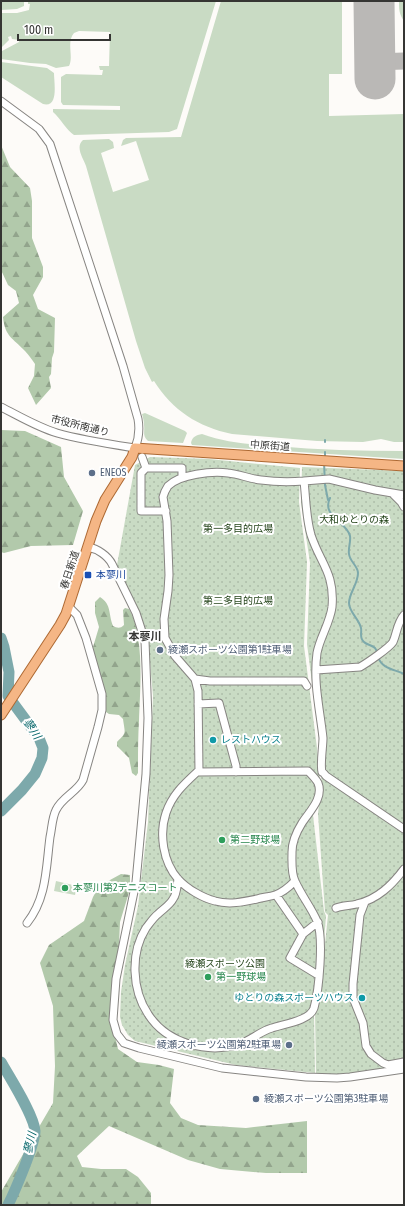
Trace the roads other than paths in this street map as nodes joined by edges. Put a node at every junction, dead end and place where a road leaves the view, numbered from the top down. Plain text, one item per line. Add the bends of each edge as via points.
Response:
1 (1, 101) edge
2 (1, 406) edge
3 (135, 448) junction
4 (142, 457) dead end
5 (404, 466) edge
6 (146, 468) junction
7 (182, 478) junction
8 (304, 481) junction
9 (393, 494) junction
10 (404, 495) edge
11 (404, 507) edge
12 (166, 511) junction
13 (88, 547) junction
14 (69, 606) junction
15 (404, 615) edge
16 (316, 670) junction
17 (195, 679) junction
18 (307, 686) dead end
19 (198, 704) junction
20 (1, 715) edge
21 (322, 768) junction
22 (308, 771) junction
23 (199, 772) junction
24 (236, 772) junction
25 (404, 829) edge
26 (404, 869) edge
27 (178, 879) junction
28 (295, 881) junction
29 (276, 895) junction
30 (365, 902) junction
31 (336, 908) dead end
32 (318, 922) junction
33 (27, 923) dead end
34 (303, 934) junction
35 (318, 975) junction
36 (404, 1062) edge
37 (404, 1069) edge

1 - 3 street via 39,129 50,144 138,418 139,439
2 - 3 street, 市役所南通り via 55,432
3 - 5 main road, 中原街道
3 - 13 main road, 春日新道 via 105,500
4 - 6 street
6 - 7 street via 182,468
6 - 12 street via 141,473 141,511
7 - 8 street via 219,472 258,480
7 - 12 street via 166,489 163,497
8 - 9 street via 329,479
8 - 16 street via 308,525 313,542 329,574 333,596 330,617 317,652
9 - 10 street
9 - 11 street
12 - 17 street via 169,575 164,619 166,638 174,656
13 - 14 main road, 春日新道
13 - 37 street via 100,552 112,564 141,626 146,654 146,774 136,882 116,979 113,1020 117,1034 124,1042 139,1048 222,1068 337,1078
14 - 20 main road, 春日新道 via 60,626
14 - 33 street via 77,615 86,638 102,694 102,710 83,780 56,810 43,894
15 - 16 street via 393,641 370,661 360,667
16 - 21 street via 323,740
17 - 18 street via 304,681
17 - 19 street
19 - 23 street
19 - 24 street via 219,703
21 - 22 street
21 - 25 street via 326,776
22 - 24 street
22 - 28 street via 318,783 319,791 294,840 292,867
23 - 24 street
23 - 27 street via 188,777 177,792 163,824 164,851
26 - 30 street via 389,887
27 - 29 street via 215,901 243,902
27 - 35 street via 173,899 146,929 136,956 135,971 141,1000 148,1015 172,1036 186,1043 220,1048 240,1044 267,1029 303,1018 313,1010
28 - 29 street
28 - 32 street
29 - 34 street
30 - 31 street
30 - 36 street via 360,915 352,998 364,1023 366,1046 371,1054 388,1065
32 - 34 street
32 - 35 street via 321,948
34 - 35 street via 290,958

